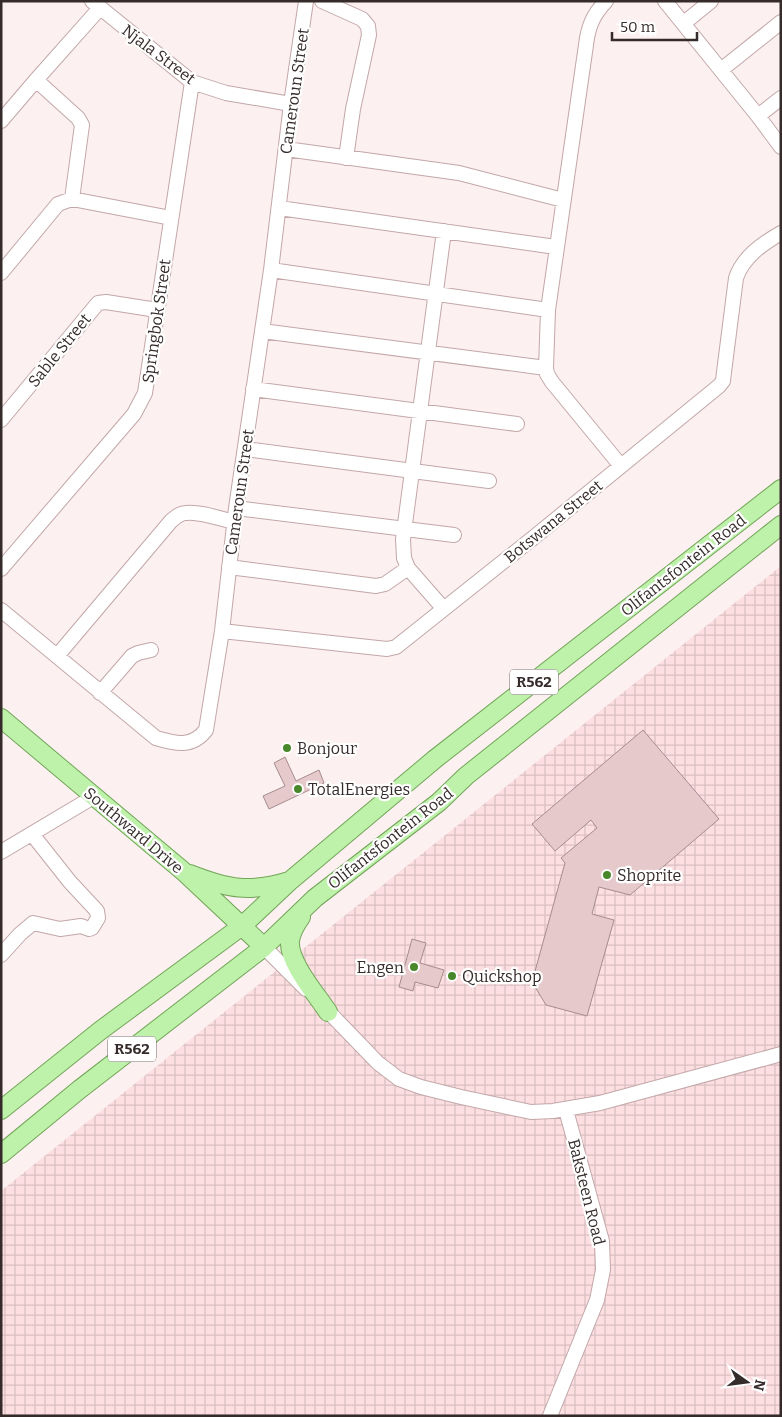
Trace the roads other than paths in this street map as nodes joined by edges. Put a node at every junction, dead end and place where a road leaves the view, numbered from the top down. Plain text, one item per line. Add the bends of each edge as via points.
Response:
1 (306, 1) edge
2 (322, 1) edge
3 (606, 1) edge
4 (665, 1) edge
5 (711, 1) edge
6 (96, 5) edge
7 (781, 22) edge
8 (684, 23) junction
9 (721, 70) junction
10 (36, 80) junction
11 (192, 82) junction
12 (781, 98) edge
13 (291, 104) junction
14 (758, 116) junction
15 (1, 121) edge
16 (781, 147) edge
17 (286, 149) junction
18 (346, 158) junction
19 (72, 199) junction
20 (563, 200) junction
21 (279, 208) junction
22 (171, 218) junction
23 (781, 226) edge
24 (444, 231) junction
25 (776, 236) edge
26 (556, 247) junction
27 (272, 270) junction
28 (1, 273) edge
29 (435, 294) junction
30 (157, 310) junction
31 (548, 310) junction
32 (262, 331) junction
33 (428, 352) junction
34 (546, 368) junction
35 (253, 389) junction
36 (420, 410) junction
37 (1, 420) edge
38 (517, 424) dead end
39 (245, 449) junction
40 (621, 466) junction
41 (412, 471) junction
42 (489, 481) dead end
43 (781, 488) edge
44 (235, 515) junction
45 (781, 525) edge
46 (404, 530) junction
47 (454, 535) dead end
48 (229, 567) junction
49 (408, 568) junction
50 (1, 569) edge
51 (443, 608) junction
52 (1, 610) edge
53 (222, 632) junction
54 (151, 650) dead end
55 (57, 656) junction
56 (100, 692) junction
57 (1, 718) edge
58 (95, 796) junction
59 (32, 834) junction
60 (1, 852) edge
61 (183, 871) junction
62 (291, 880) junction
63 (314, 898) junction
64 (242, 926) junction
65 (264, 947) junction
66 (1, 954) edge
67 (328, 1012) junction
68 (781, 1054) edge
69 (1, 1110) edge
70 (566, 1110) junction
71 (1, 1154) edge
72 (550, 1416) edge

1 - 13 street, Cameroun Street
2 - 18 street via 362,19 368,26
3 - 20 street via 595,13 586,38
4 - 8 street
5 - 8 street
6 - 10 street
6 - 11 street, Njala Street
7 - 9 street
8 - 9 street
9 - 14 street
10 - 15 street
10 - 19 street via 82,125
11 - 13 street, Njala Street via 226,93
11 - 22 street, Springbok Street
12 - 14 street
13 - 17 street, Cameroun Street
14 - 16 street
17 - 18 street
17 - 21 street, Cameroun Street
18 - 20 street via 459,173
19 - 22 street
19 - 28 street via 58,204
20 - 26 street
21 - 24 street
21 - 27 street, Cameroun Street
22 - 30 street, Springbok Street
23 - 25 street, Botswana Street
24 - 26 street
24 - 29 street
25 - 40 street, Botswana Street via 748,257 738,271 721,384
26 - 31 street
27 - 29 street
27 - 32 street, Cameroun Street
29 - 31 street
29 - 33 street
30 - 37 street, Sable Street via 98,303
30 - 50 street, Springbok Street via 146,387 134,414
31 - 34 street
32 - 33 street
32 - 35 street, Cameroun Street
33 - 34 street
33 - 36 street
34 - 40 street via 552,382
35 - 36 street
35 - 39 street, Cameroun Street
36 - 38 street
36 - 41 street
39 - 41 street
39 - 44 street, Cameroun Street
40 - 51 street, Botswana Street
41 - 42 street
41 - 46 street
43 - 62 main road, Olifantsfontein Road / R562 via 435,759
44 - 46 street
44 - 48 street, Cameroun Street
44 - 55 street via 179,515
45 - 63 main road, Olifantsfontein Road / R562 via 496,752 426,813
46 - 47 street
46 - 49 street via 403,549
48 - 49 street via 376,586 385,584
48 - 53 street, Cameroun Street
49 - 51 street
51 - 53 street, Botswana Street via 390,649
52 - 55 street, Cameroun Street
53 - 56 street, Cameroun Street via 206,730 196,741 188,743 156,738
54 - 56 street via 132,656
55 - 56 street, Cameroun Street
57 - 58 main road, Southward Drive
58 - 59 street
58 - 61 main road, Southward Drive
59 - 60 street
59 - 66 street via 98,915 89,929 81,926 60,930 33,923
61 - 62 main road via 222,885 248,889
61 - 64 main road, Southward Drive
62 - 64 main road, Olifantsfontein Road / R562
63 - 65 main road, Olifantsfontein Road / R562
63 - 67 main road via 292,933 291,951 294,961
64 - 65 main road, Southward Drive
64 - 69 main road, Olifantsfontein Road / R562 via 101,1030
65 - 67 street
65 - 71 main road, Olifantsfontein Road / R562
67 - 70 street via 378,1063 407,1083 522,1110
68 - 70 street
70 - 72 street, Baksteen Road via 602,1241 603,1270 597,1300

